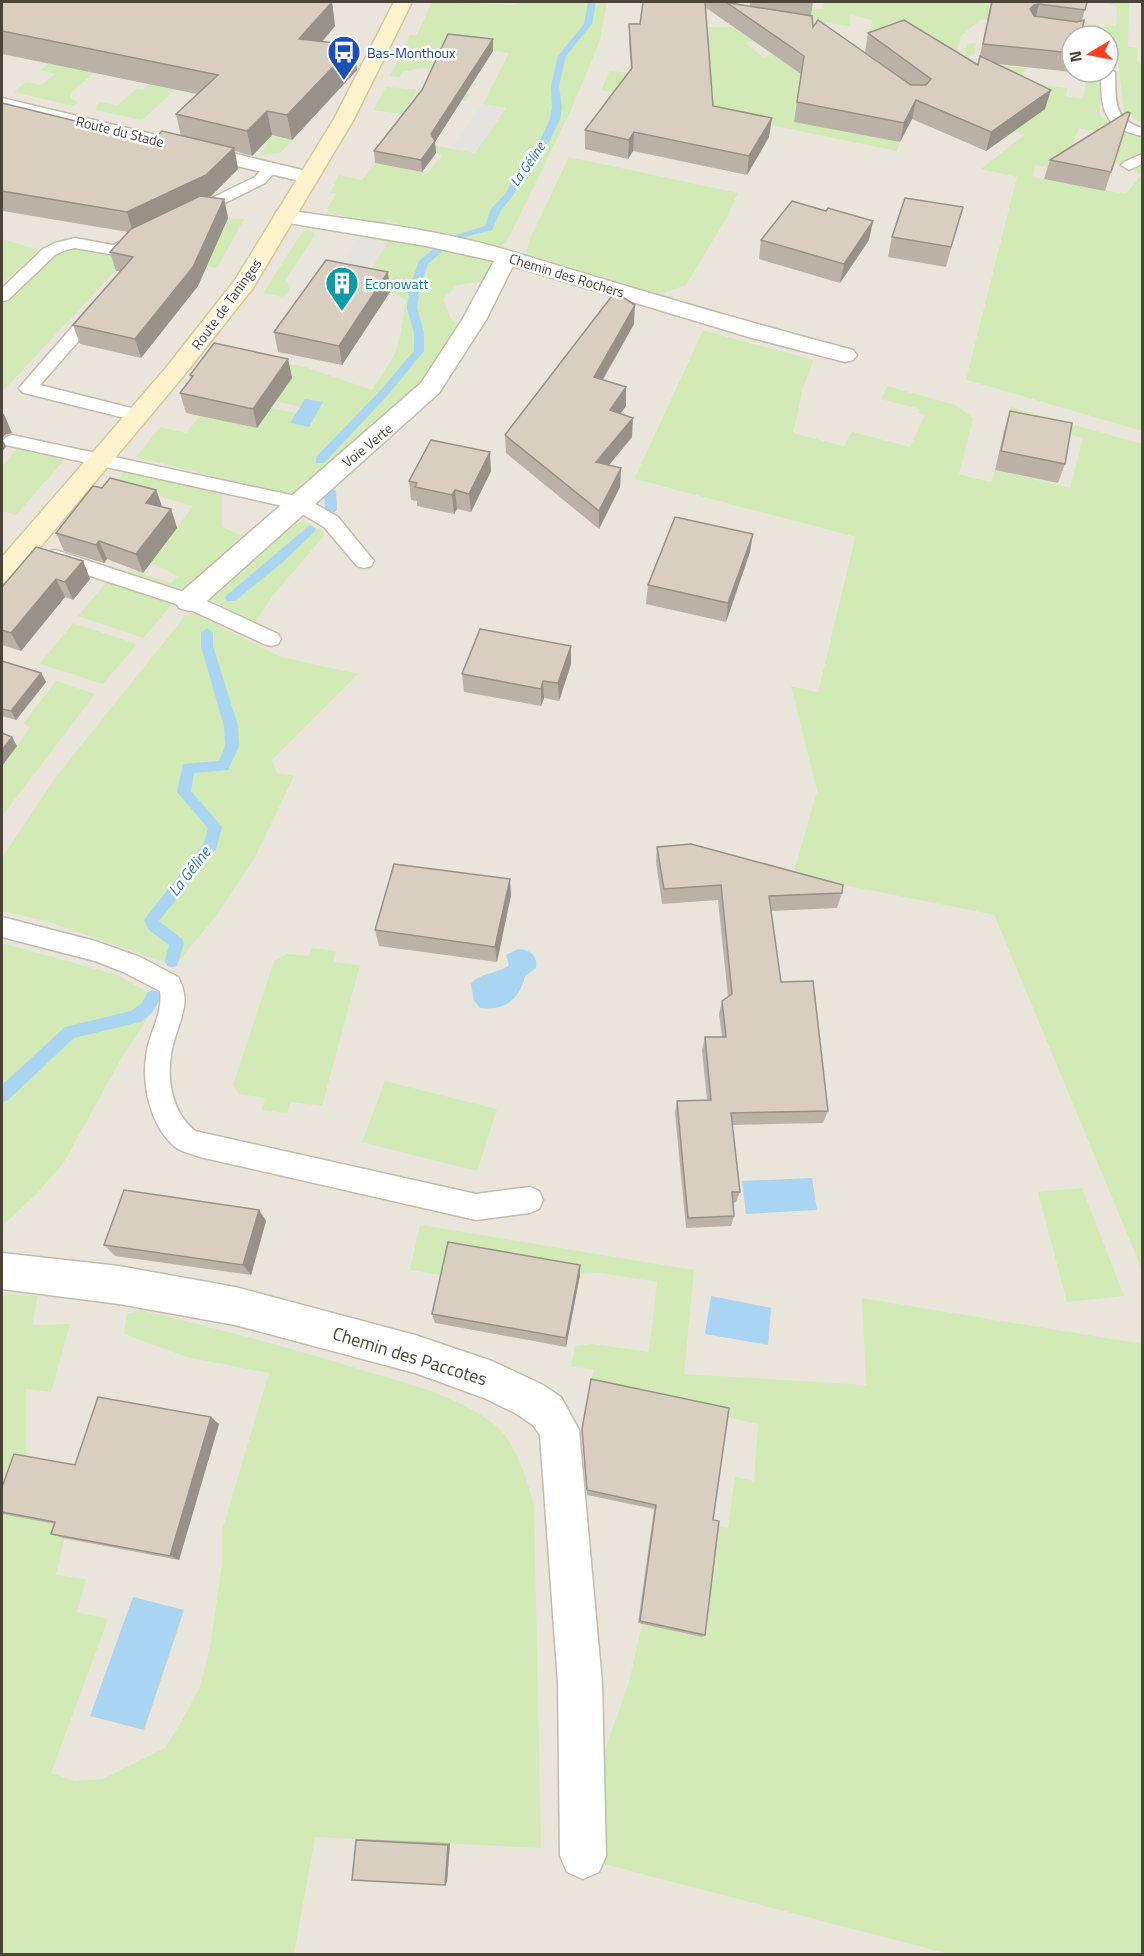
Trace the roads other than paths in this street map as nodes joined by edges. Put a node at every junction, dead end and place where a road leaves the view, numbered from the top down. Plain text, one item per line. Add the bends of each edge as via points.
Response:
1 (403, 2) edge
2 (1108, 84) edge
3 (2, 104) edge
4 (1143, 132) edge
5 (270, 168) junction
6 (308, 177) junction
7 (285, 216) junction
8 (179, 220) edge
9 (160, 228) edge
10 (507, 257) junction
11 (2, 296) edge
12 (108, 296) edge
13 (845, 355) dead end
14 (137, 415) junction
15 (12, 441) dead end
16 (96, 460) junction
17 (298, 503) junction
18 (23, 549) junction
19 (364, 561) dead end
20 (2, 574) edge
21 (189, 601) junction
22 (271, 639) dead end
23 (2, 927) edge
24 (530, 1200) dead end
25 (2, 1271) edge
26 (583, 1856) dead end

1 - 6 main road, Route de Taninges via 344,119
2 - 4 lane via 1112,115 1126,127
3 - 5 street, Route du Stade
5 - 6 street, Route du Stade
5 - 8 lane via 260,180
6 - 7 main road, Route de Taninges
7 - 10 street, Chemin des Rochers via 455,244
7 - 14 main road, Route de Taninges via 245,283
9 - 11 lane via 115,250 75,243 60,246
10 - 13 street, Chemin des Rochers via 752,332
10 - 17 street, Voie Verte via 474,320 430,388
12 - 14 lane via 28,388
14 - 16 main road, Route de Taninges
15 - 16 lane
16 - 17 lane via 121,462
16 - 18 main road, Route de Taninges
17 - 19 lane via 331,522
17 - 21 street, Voie Verte
18 - 20 main road, Route de Taninges
18 - 21 lane
21 - 22 lane
23 - 24 lane via 122,959 168,983 173,992 158,1079 163,1106 184,1139 476,1207
25 - 26 street, Chemin des Paccotes via 119,1285 235,1306 415,1354 492,1381 547,1412 559,1430 570,1550 580,1683

